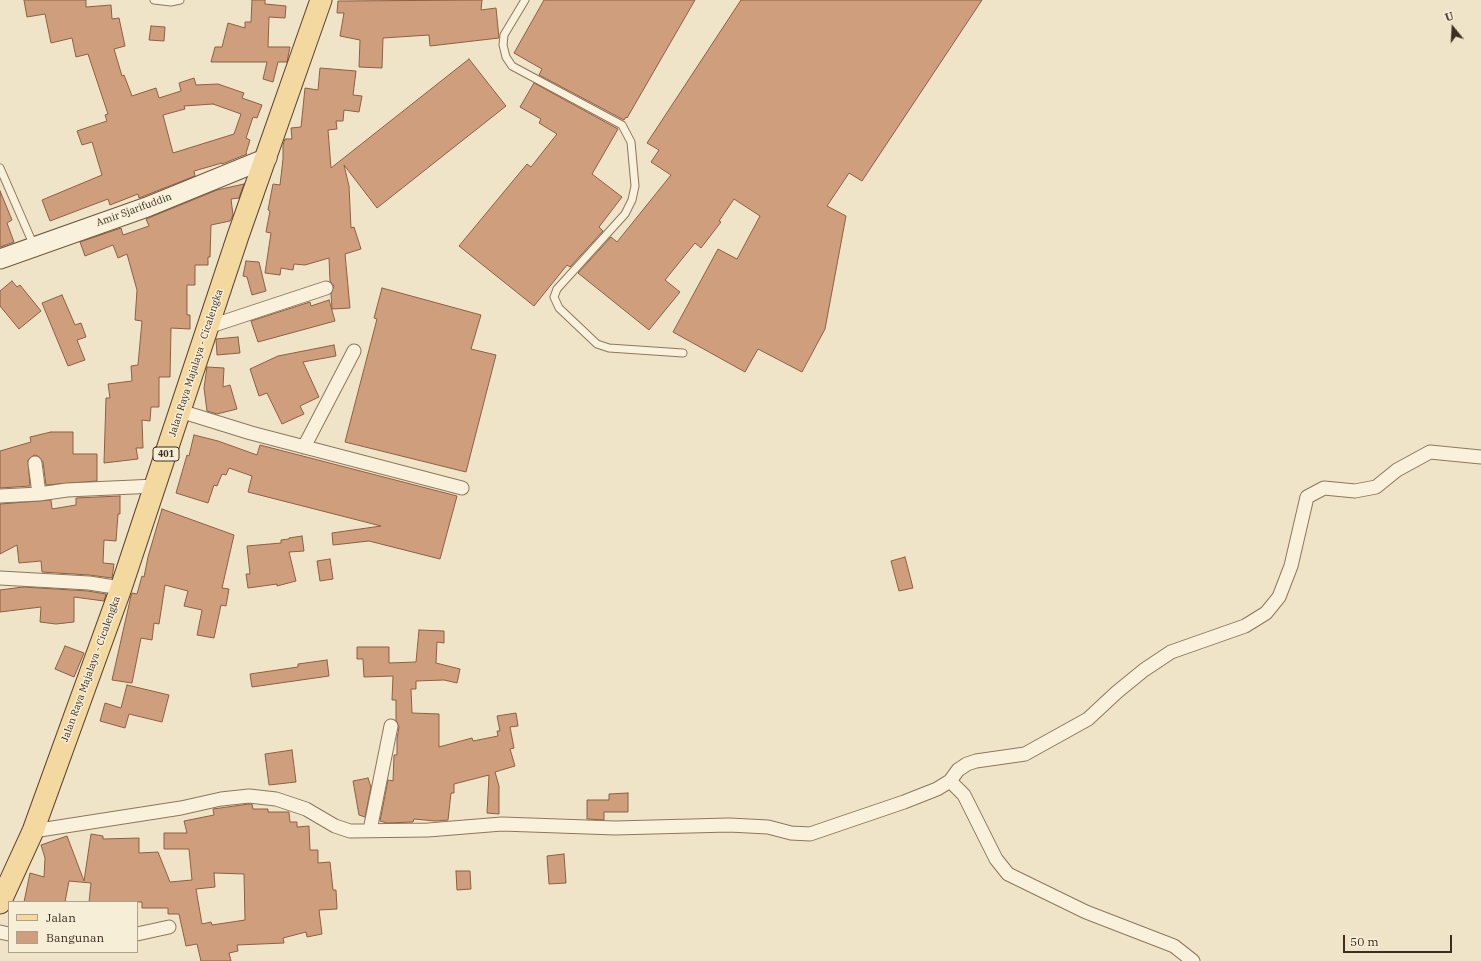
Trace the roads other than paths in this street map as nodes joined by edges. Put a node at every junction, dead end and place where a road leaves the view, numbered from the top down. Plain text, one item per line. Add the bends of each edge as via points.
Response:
1 (154, 0) edge
2 (180, 0) edge
3 (321, 0) edge
4 (525, 0) edge
5 (267, 158) junction
6 (0, 168) edge
7 (34, 246) junction
8 (0, 259) edge
9 (326, 288) dead end
10 (208, 327) junction
11 (354, 351) dead end
12 (683, 354) dead end
13 (180, 411) junction
14 (304, 447) junction
15 (1481, 457) edge
16 (35, 463) dead end
17 (156, 486) junction
18 (462, 488) dead end
19 (39, 494) junction
20 (0, 496) edge
21 (0, 578) edge
22 (121, 588) junction
23 (391, 726) dead end
24 (950, 781) junction
25 (370, 830) junction
26 (34, 831) junction
27 (5, 876) edge
28 (0, 903) edge
29 (169, 927) dead end
30 (138, 934) edge
31 (1193, 961) edge

1 - 2 lane
3 - 5 main road, Jalan Raya Majalaya - Cicalengka / 401
4 - 12 lane via 504,35 506,57 512,66 622,125 631,142 635,186 632,200 625,214 557,289 554,298 559,308 597,344 609,348
5 - 7 main road, Amir Sjarifuddin via 147,207
5 - 10 main road, Jalan Raya Majalaya - Cicalengka / 401
6 - 7 lane
7 - 8 main road, Amir Sjarifuddin
9 - 10 street
10 - 13 main road, Jalan Raya Majalaya - Cicalengka / 401
11 - 14 street
13 - 14 street
13 - 17 main road, Jalan Raya Majalaya - Cicalengka / 401
14 - 18 street
15 - 24 street via 1430,452 1397,470 1376,487 1355,491 1324,488 1307,497 1291,566 1279,597 1266,613 1245,626 1171,652 1144,670 1088,719 1025,754 967,764 958,770
16 - 19 street
17 - 19 street via 67,490
17 - 22 main road, Jalan Raya Majalaya - Cicalengka / 401
19 - 20 street
21 - 22 street via 89,583
22 - 26 main road, Jalan Raya Majalaya - Cicalengka / 401
23 - 25 street
24 - 25 street via 904,802 810,834 791,833 768,827 728,825 615,828 502,824 428,830
24 - 31 street via 964,795 996,858 1008,874 1086,912 1174,946
25 - 26 street via 350,832 306,809 276,799 249,796
26 - 27 main road, Jalan Raya Majalaya - Cicalengka / 401
27 - 28 main road, Jalan Raya Majalaya - Cicalengka / 401
29 - 30 street

